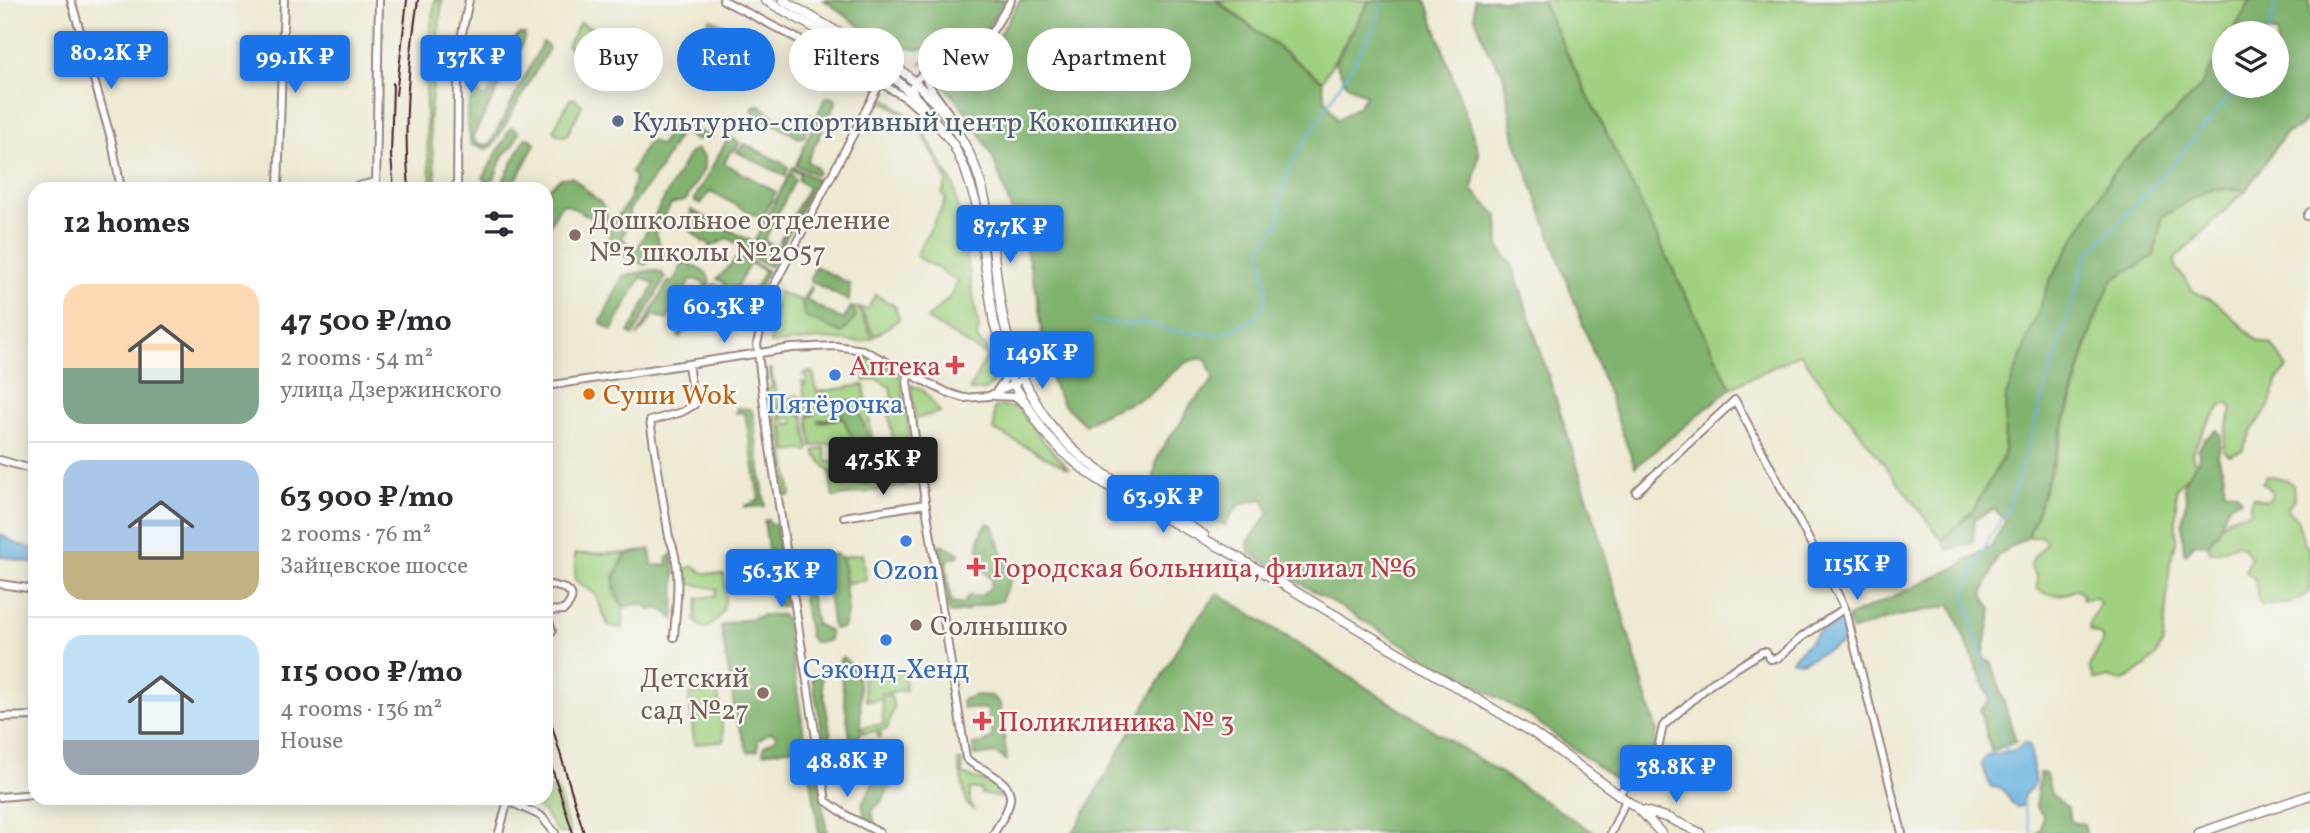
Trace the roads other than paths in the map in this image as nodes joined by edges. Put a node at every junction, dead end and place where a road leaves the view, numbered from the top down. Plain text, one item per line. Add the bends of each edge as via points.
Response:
1 (71, 0) edge
2 (284, 0) edge
3 (379, 0) edge
4 (469, 0) edge
5 (723, 0) edge
6 (765, 0) edge
7 (783, 0) edge
8 (1011, 0) edge
9 (814, 28) edge
10 (993, 28) edge
11 (789, 35) edge
12 (918, 78) edge
13 (904, 80) edge
14 (914, 81) junction
15 (904, 87) edge
16 (876, 91) edge
17 (894, 91) edge
18 (933, 91) edge
19 (918, 100) junction
20 (938, 124) junction
21 (962, 139) junction
22 (120, 182) edge
23 (278, 182) edge
24 (375, 182) edge
25 (457, 182) edge
26 (994, 323) junction
27 (758, 354) junction
28 (688, 364) junction
29 (906, 372) junction
30 (1023, 379) junction
31 (553, 385) edge
32 (1014, 385) junction
33 (989, 396) junction
34 (1028, 408) junction
35 (1048, 421) junction
36 (0, 460) edge
37 (28, 468) edge
38 (1636, 492) dead end
39 (925, 504) junction
40 (844, 517) dead end
41 (1227, 551) junction
42 (0, 584) edge
43 (553, 585) edge
44 (28, 588) edge
45 (1845, 608) junction
46 (553, 611) edge
47 (674, 637) dead end
48 (28, 716) edge
49 (0, 717) edge
50 (28, 795) edge
51 (2310, 795) edge
52 (0, 797) edge
53 (1622, 798) junction
54 (507, 805) edge
55 (518, 805) edge
56 (1640, 810) junction
57 (499, 833) edge
58 (555, 833) edge
59 (880, 833) edge
60 (994, 833) edge
61 (1611, 833) edge
62 (1661, 833) edge
63 (1700, 833) edge
64 (1902, 833) edge
65 (2199, 833) edge

1 - 22 street
2 - 23 street
3 - 24 street
4 - 25 street via 458,72
5 - 11 street
6 - 9 main road
7 - 14 main road
8 - 10 street
12 - 14 street
13 - 14 street
14 - 19 street via 912,89
14 - 21 main road
15 - 19 main road
16 - 27 street via 769,295
17 - 20 street
18 - 21 street
19 - 20 main road
20 - 26 main road via 958,153 975,197
21 - 30 main road via 983,197 1003,317
26 - 32 main road
26 - 33 street via 1005,379
27 - 28 street
27 - 29 street via 817,346 861,349
27 - 59 street via 826,801
28 - 31 street
28 - 47 street via 694,405 650,421 676,558
29 - 33 street via 954,396
29 - 39 street
30 - 32 street
30 - 35 main road
32 - 33 street
32 - 34 main road
32 - 35 street
33 - 34 street via 1016,397
34 - 41 main road via 1057,447 1093,477
35 - 41 main road via 1098,469
36 - 37 street
38 - 45 street via 1735,400
39 - 40 street
39 - 60 street via 966,758 1002,780 1010,792 1008,808
41 - 53 main road via 1504,714
42 - 44 street
43 - 46 street via 570,591 572,597 565,610
45 - 53 street via 1778,658 1770,659 1762,652 1702,692 1661,729 1652,770 1626,786
45 - 64 street
48 - 49 street
50 - 52 street
51 - 65 main road
53 - 56 main road
53 - 61 street
54 - 57 street
55 - 58 street via 541,816
56 - 62 main road
56 - 63 main road

